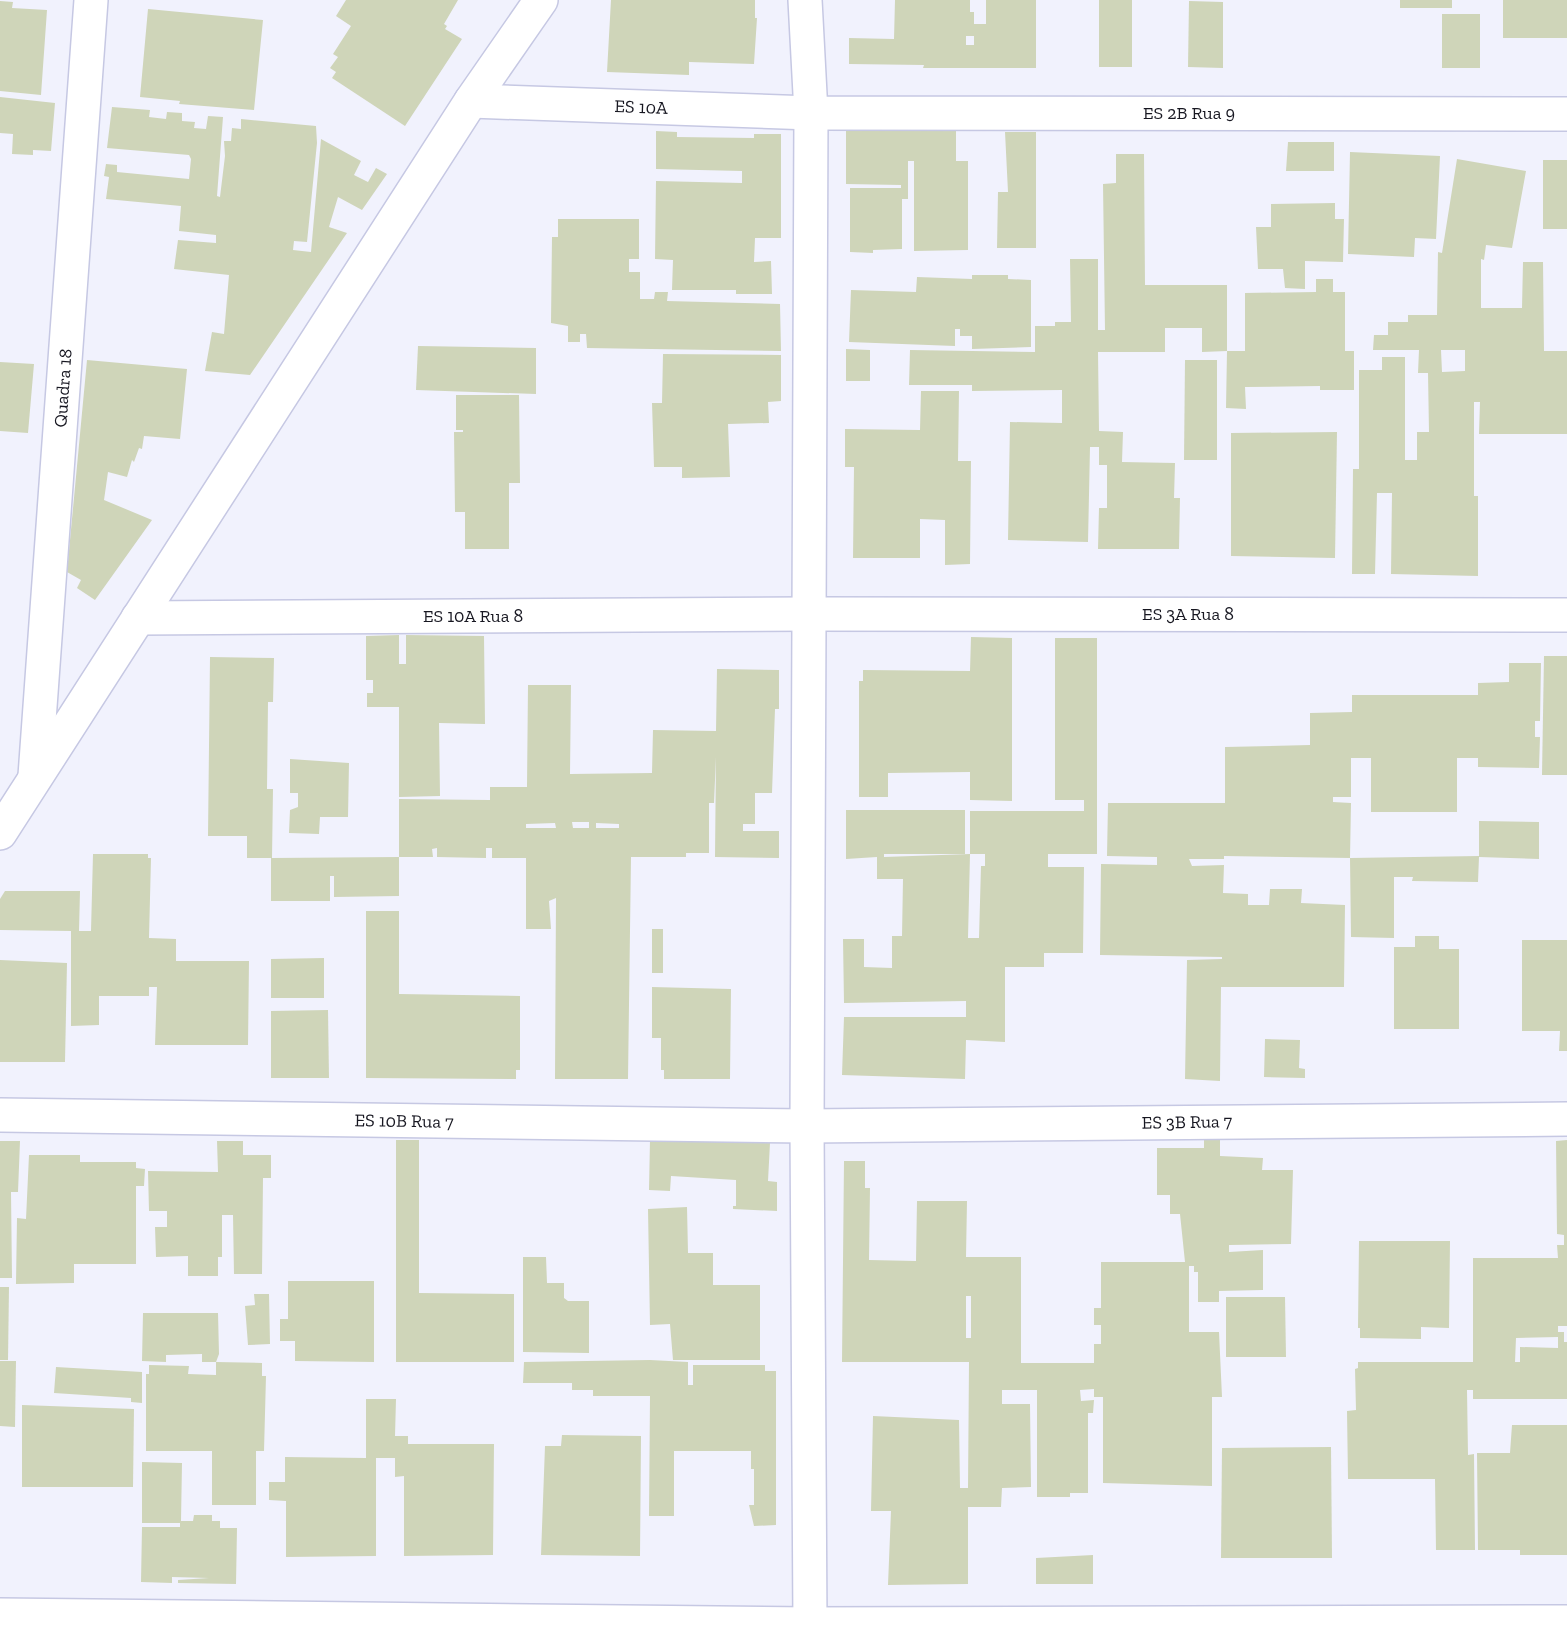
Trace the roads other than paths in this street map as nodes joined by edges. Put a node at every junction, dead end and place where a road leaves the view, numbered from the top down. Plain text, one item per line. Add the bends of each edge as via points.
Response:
1 (91, 0) edge
2 (541, 0) edge
3 (805, 0) edge
4 (471, 101) junction
5 (811, 113) junction
6 (1567, 114) edge
7 (808, 614) junction
8 (1567, 615) edge
9 (138, 618) junction
10 (35, 776) junction
11 (0, 833) edge
12 (0, 1115) edge
13 (1567, 1119) edge
14 (807, 1126) junction
15 (0, 1615) edge
16 (1567, 1622) edge
17 (810, 1625) edge

1 - 10 street, Quadra 18
2 - 4 street
3 - 5 street
4 - 5 street, ES 10A
4 - 9 street
5 - 6 street, ES 2B Rua 9
5 - 7 street
7 - 8 street, ES 3A Rua 8
7 - 9 street, ES 10A Rua 8
7 - 14 street
9 - 10 street
10 - 11 street
12 - 14 street, ES 10B Rua 7
13 - 14 street, ES 3B Rua 7
14 - 17 street
15 - 17 street
16 - 17 street

